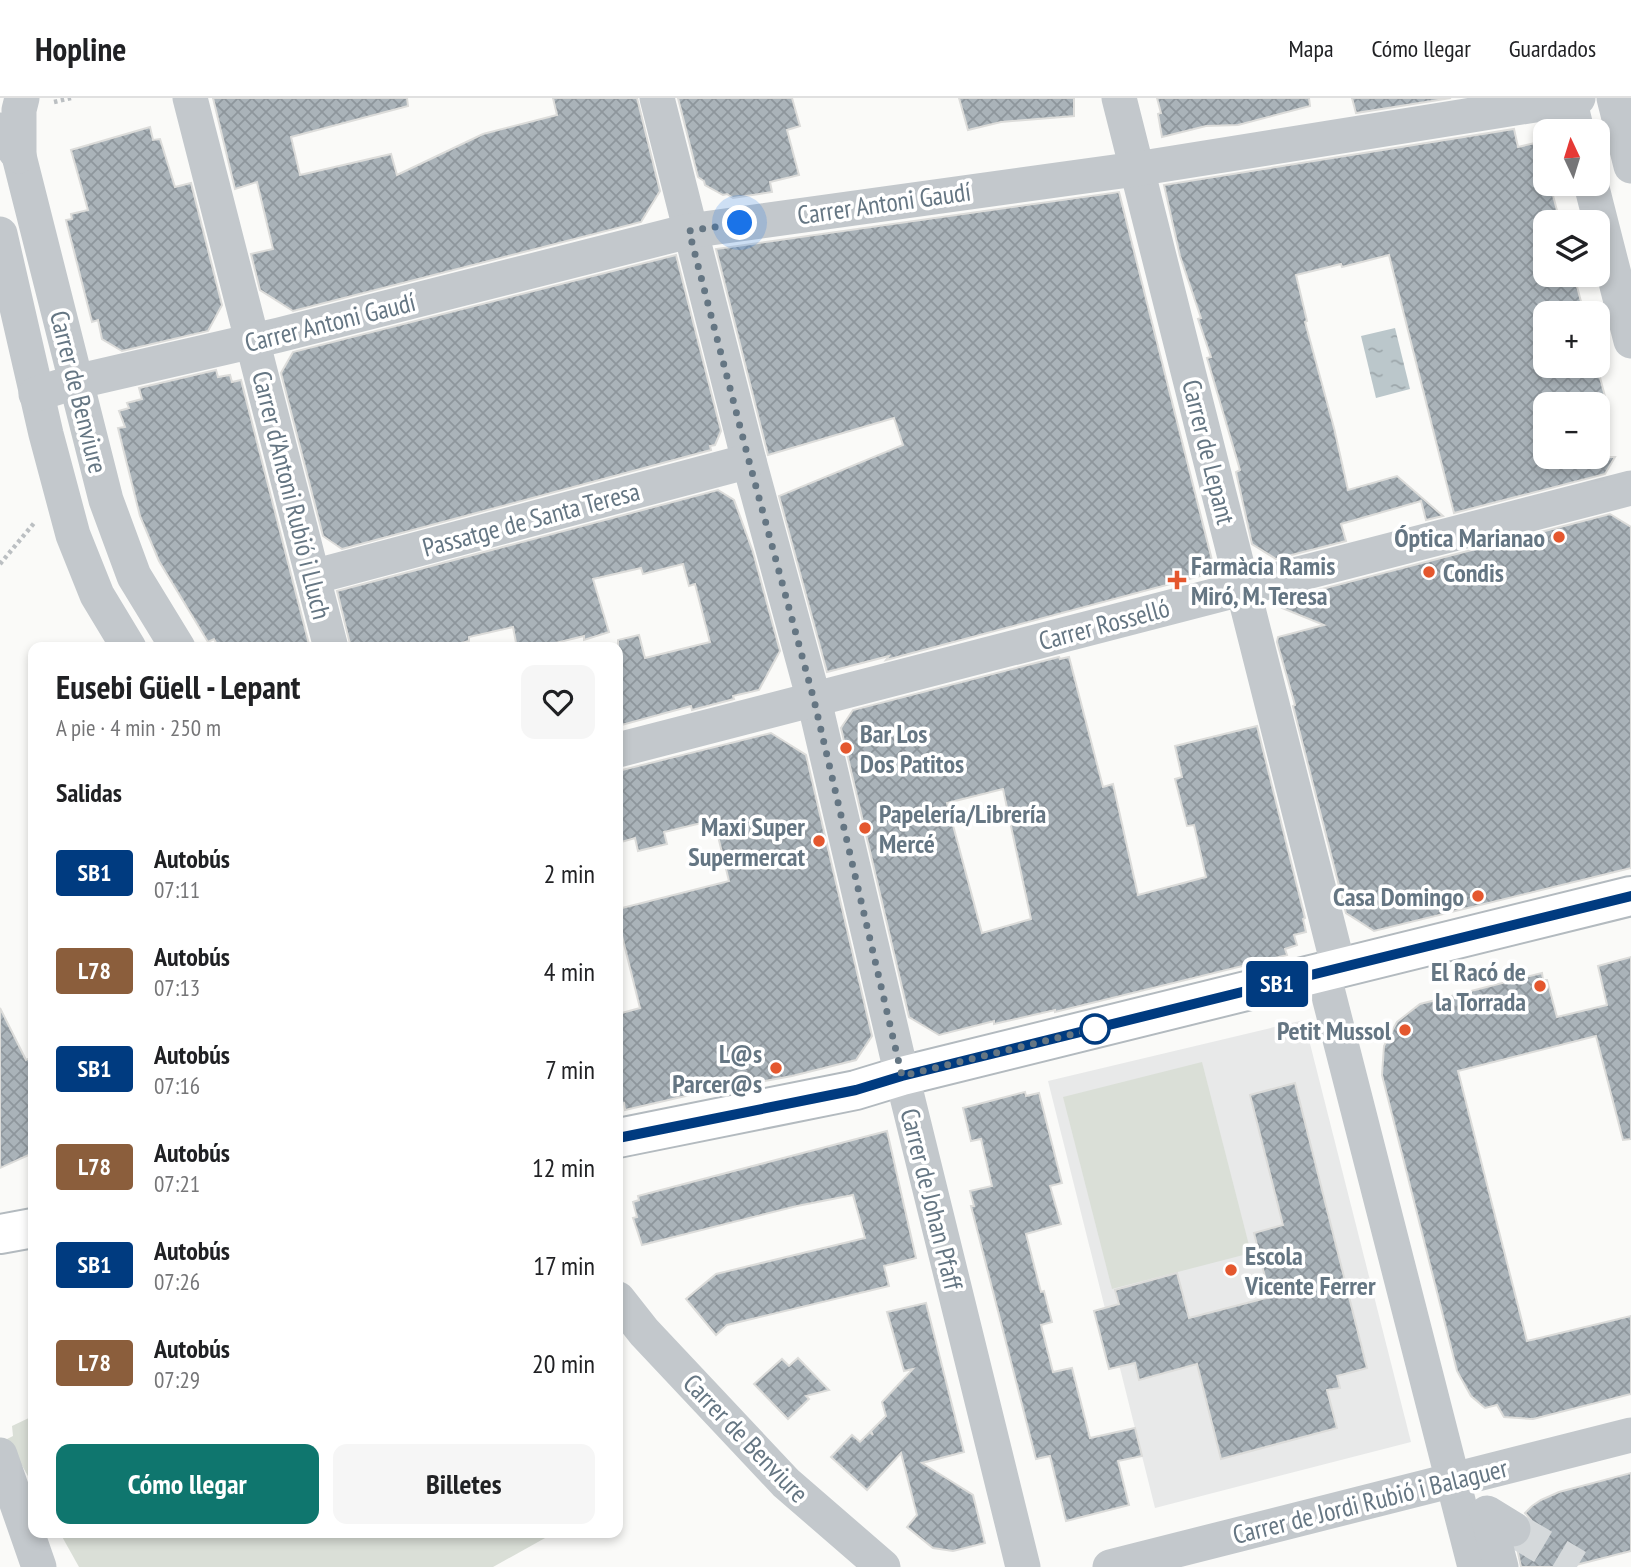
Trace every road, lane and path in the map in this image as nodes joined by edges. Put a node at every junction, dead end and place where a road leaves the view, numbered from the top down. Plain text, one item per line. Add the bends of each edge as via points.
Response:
1 (22, 98) edge
2 (190, 98) edge
3 (657, 98) edge
4 (1119, 98) edge
5 (1614, 98) edge
6 (1573, 107) edge
7 (9, 143) edge
8 (1631, 166) edge
9 (1136, 169) junction
10 (1594, 196) edge
11 (689, 231) junction
12 (0, 234) edge
13 (5, 270) edge
14 (254, 341) junction
15 (1631, 341) edge
16 (75, 382) junction
17 (36, 394) junction
18 (749, 461) junction
19 (1631, 488) edge
20 (60, 492) junction
21 (0, 564) edge
22 (313, 577) junction
23 (1243, 588) junction
24 (125, 642) edge
25 (174, 642) edge
26 (329, 642) edge
27 (814, 700) junction
28 (623, 749) edge
29 (1631, 896) edge
30 (1331, 971) junction
31 (902, 1076) junction
32 (623, 1137) edge
33 (28, 1229) edge
34 (0, 1234) edge
35 (623, 1305) edge
36 (1631, 1435) edge
37 (0, 1455) edge
38 (1452, 1482) junction
39 (1513, 1529) tunnel mouth
40 (28, 1535) edge
41 (29, 1538) edge
42 (39, 1567) edge
43 (883, 1567) edge
44 (1023, 1567) edge
45 (1110, 1567) edge
46 (1475, 1567) edge
47 (1501, 1567) tunnel mouth

1 - 7 street, Carrer de Benviure
2 - 14 street, Carrer d'Antoni Rubió i Lluch
3 - 11 street, Carrer de Johan Pfaff
4 - 9 street, Carrer de Lepant
5 - 8 street
6 - 9 street, Carrer Antoni Gaudí
7 - 16 street, Carrer de Benviure
9 - 11 street, Carrer Antoni Gaudí
9 - 23 street, Carrer de Lepant
10 - 15 street
11 - 14 street, Carrer Antoni Gaudí
11 - 18 street, Carrer de Johan Pfaff
12 - 13 street, Carrer de Benviure
13 - 17 street, Carrer de Benviure
14 - 16 street, Carrer Antoni Gaudí
14 - 22 street, Carrer d'Antoni Rubió i Lluch
16 - 17 street, Carrer Antoni Gaudí
16 - 25 street, Carrer de Benviure via 106,500 134,576
17 - 20 street, Carrer de Benviure
18 - 22 street, Passatge de Santa Teresa
18 - 27 street, Carrer de Johan Pfaff
19 - 23 street, Carrer Rosselló
20 - 21 path
20 - 24 street, Carrer de Benviure via 97,595
22 - 26 street, Carrer d'Antoni Rubió i Lluch
23 - 27 street, Carrer Rosselló
23 - 30 street, Carrer de Lepant
27 - 28 street, Carrer Rosselló
27 - 31 street, Carrer de Johan Pfaff
29 - 30 street
30 - 31 street
30 - 38 street, Carrer de Lepant
31 - 32 street via 856,1090
31 - 44 street, Carrer de Johan Pfaff
33 - 34 street
35 - 43 street, Carrer de Benviure via 786,1483
36 - 38 street, Carrer de Jordi Rubió i Balaguer
37 - 40 street
38 - 45 street, Carrer de Jordi Rubió i Balaguer
38 - 46 street, Carrer de Lepant
39 - 47 street via 1487,1513
41 - 42 street

